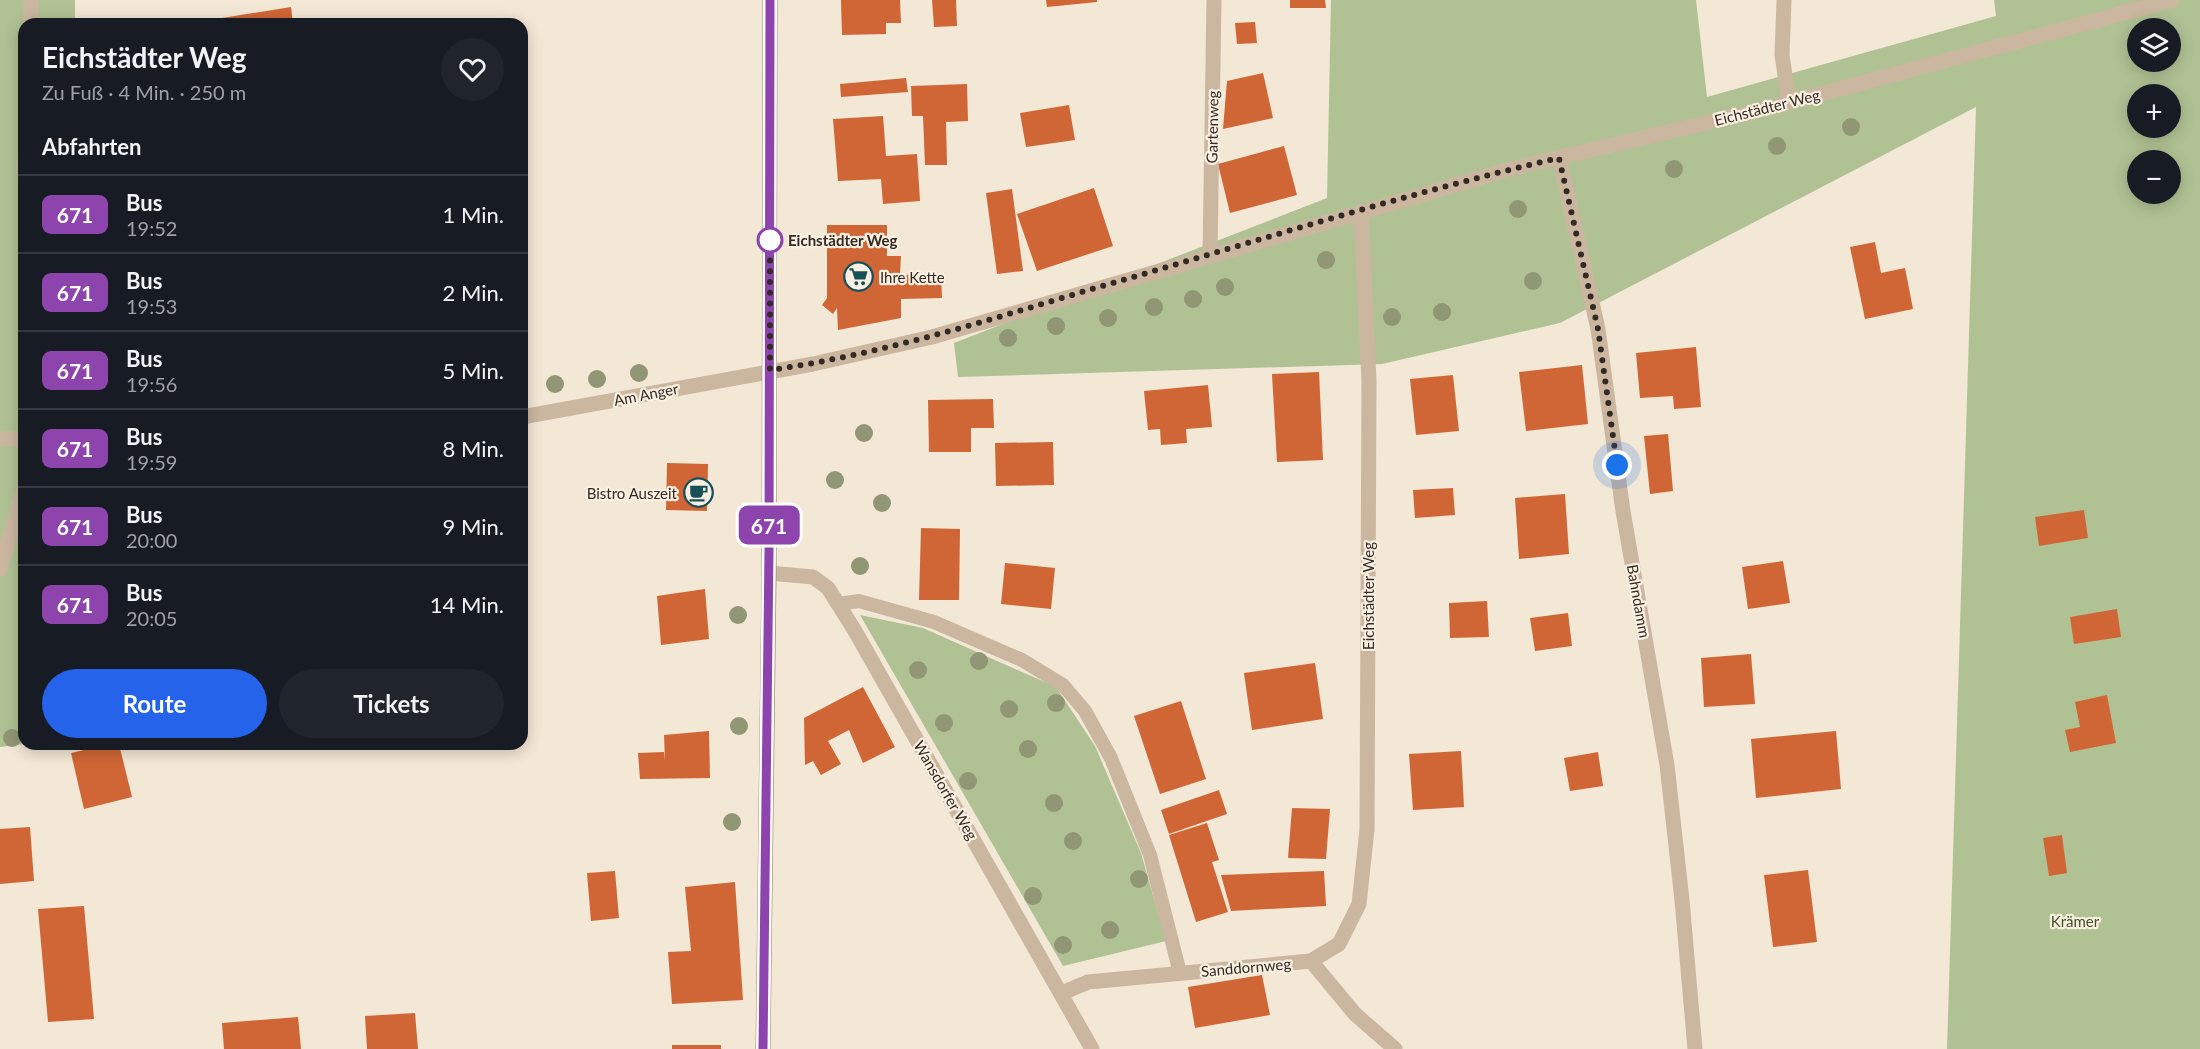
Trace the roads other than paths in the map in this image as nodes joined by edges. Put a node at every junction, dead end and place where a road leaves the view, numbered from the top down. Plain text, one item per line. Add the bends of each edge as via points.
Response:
1 (31, 0) edge
2 (770, 0) edge
3 (1214, 0) edge
4 (1784, 0) edge
5 (2172, 0) edge
6 (30, 18) edge
7 (1789, 102) junction
8 (1559, 158) junction
9 (1361, 212) junction
10 (1210, 254) junction
11 (770, 370) junction
12 (528, 416) edge
13 (0, 439) edge
14 (18, 439) edge
15 (18, 509) edge
16 (0, 569) edge
17 (769, 573) junction
18 (838, 604) junction
19 (1311, 961) junction
20 (1180, 973) junction
21 (1062, 993) junction
22 (763, 1049) edge
23 (1092, 1049) edge
24 (1395, 1049) edge
25 (1695, 1049) edge

1 - 6 street
2 - 11 main road
3 - 10 street, Gartenweg
4 - 7 street via 1782,55
5 - 7 street, Eichstädter Weg
7 - 8 street, Eichstädter Weg
8 - 9 street, Eichstädter Weg
8 - 25 street, Bahndamm via 1598,329 1623,511 1667,765
9 - 10 street, Eichstädter Weg
9 - 19 street, Eichstädter Weg via 1369,381 1367,830 1359,904 1339,944
10 - 11 street, Eichstädter Weg via 932,337
11 - 12 street, Am Anger
11 - 17 main road
13 - 14 street
15 - 16 street
17 - 18 street, Wansdorfer Weg via 813,578 828,588
17 - 22 main road
18 - 20 lane via 859,601 934,622 1022,660 1063,685 1085,711 1112,758 1150,855
18 - 21 street, Wansdorfer Weg
19 - 20 street, Sanddornweg
19 - 24 street, Sanddornweg via 1355,1014
20 - 21 street, Sanddornweg via 1088,982
21 - 23 street, Wansdorfer Weg

